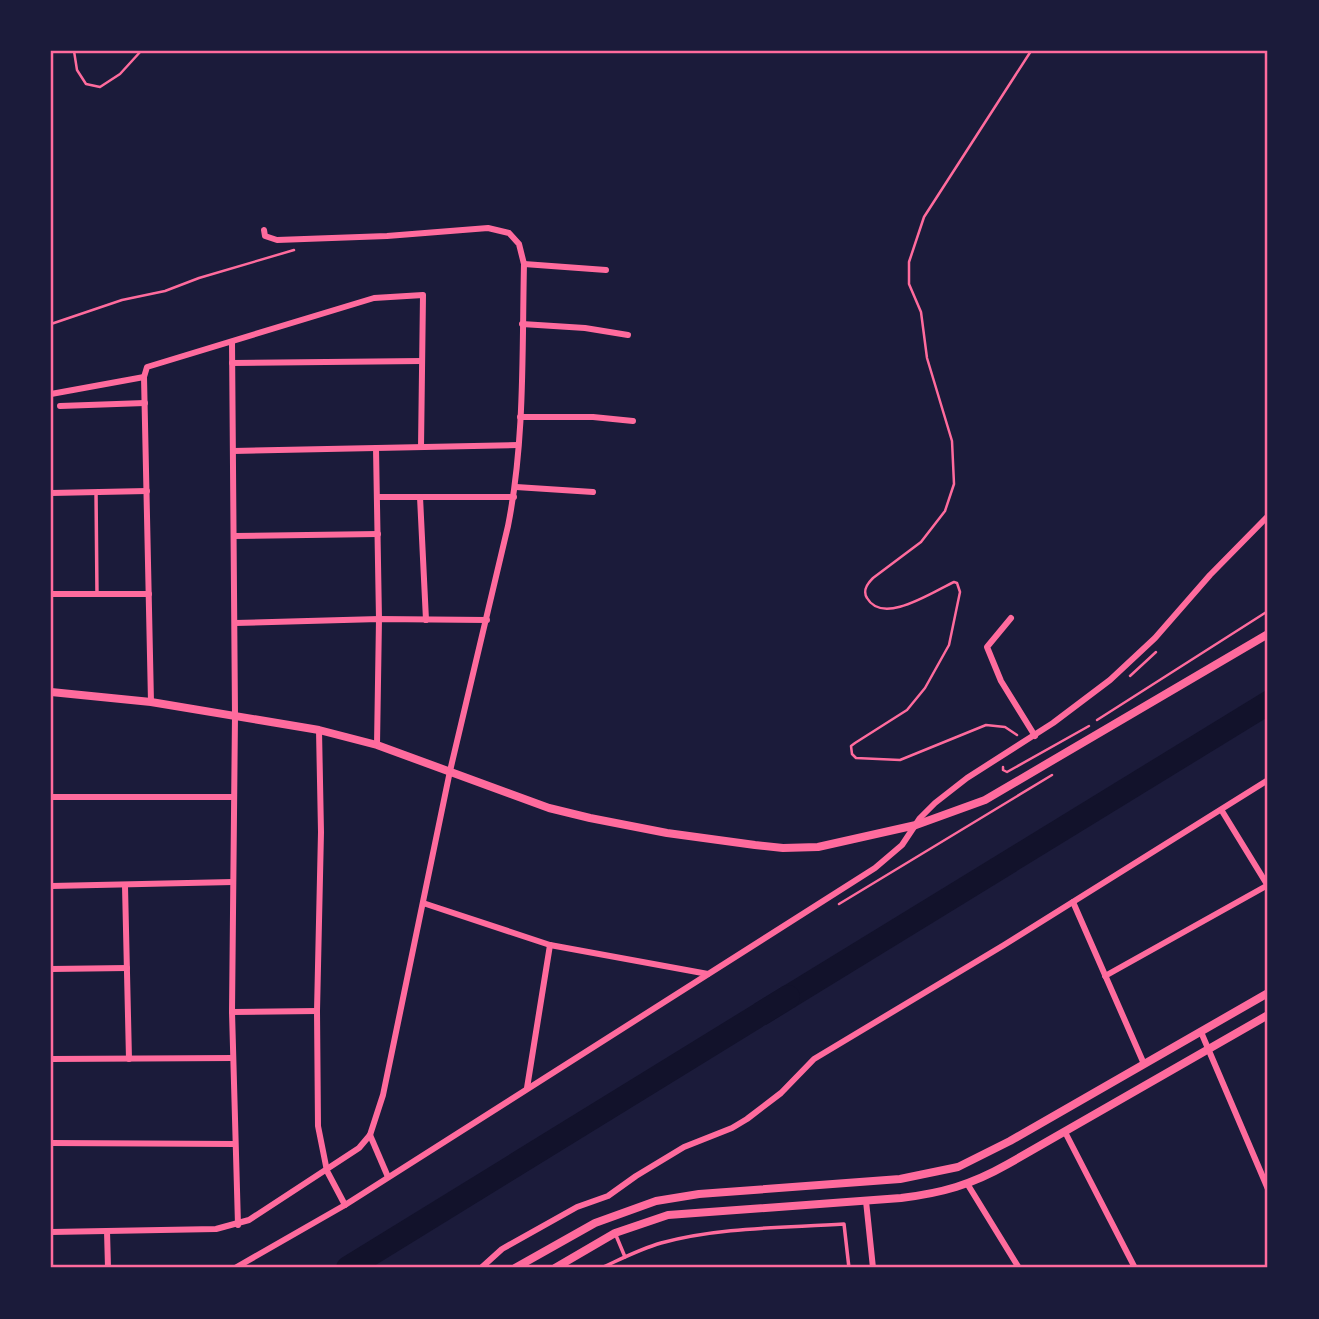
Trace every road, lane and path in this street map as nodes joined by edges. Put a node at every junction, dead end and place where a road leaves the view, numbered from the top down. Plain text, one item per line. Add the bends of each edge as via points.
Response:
1 (74, 51) edge
2 (141, 51) edge
3 (1031, 51) edge
4 (264, 230) dead end
5 (296, 250) dead end
6 (524, 264) junction
7 (606, 270) dead end
8 (51, 324) edge
9 (522, 324) junction
10 (628, 335) dead end
11 (232, 342) junction
12 (422, 362) junction
13 (232, 363) junction
14 (144, 377) junction
15 (51, 394) edge
16 (145, 403) junction
17 (61, 406) dead end
18 (520, 417) junction
19 (632, 421) dead end
20 (518, 446) junction
21 (421, 447) junction
22 (376, 448) junction
23 (233, 451) junction
24 (516, 487) junction
25 (147, 491) junction
26 (96, 492) junction
27 (593, 492) dead end
28 (51, 493) edge
29 (377, 497) junction
30 (420, 497) junction
31 (514, 497) junction
32 (1268, 516) edge
33 (378, 534) junction
34 (234, 536) junction
35 (51, 594) edge
36 (97, 594) junction
37 (149, 594) junction
38 (1268, 611) edge
39 (1011, 618) dead end
40 (379, 619) junction
41 (426, 620) junction
42 (487, 620) junction
43 (235, 623) junction
44 (1268, 634) edge
45 (1162, 646) dead end
46 (1125, 680) dead end
47 (51, 692) edge
48 (150, 702) junction
49 (235, 715) junction
50 (319, 730) junction
51 (1035, 736) junction
52 (1024, 743) junction
53 (377, 745) junction
54 (1010, 761) dead end
55 (450, 771) junction
56 (1056, 772) dead end
57 (1268, 780) edge
58 (51, 797) edge
59 (234, 797) junction
60 (1222, 811) junction
61 (916, 825) junction
62 (233, 882) junction
63 (51, 886) edge
64 (125, 886) junction
65 (1268, 886) edge
66 (1073, 902) junction
67 (423, 903) junction
68 (837, 905) dead end
69 (550, 945) junction
70 (127, 968) junction
71 (51, 969) edge
72 (708, 974) junction
73 (1105, 976) junction
74 (1268, 993) edge
75 (317, 1011) junction
76 (232, 1012) junction
77 (1268, 1015) edge
78 (1201, 1031) junction
79 (1209, 1049) junction
80 (233, 1058) junction
81 (51, 1059) edge
82 (129, 1059) junction
83 (1144, 1064) junction
84 (527, 1088) junction
85 (1065, 1132) junction
86 (370, 1135) junction
87 (51, 1143) edge
88 (235, 1144) junction
89 (327, 1171) junction
90 (388, 1178) junction
91 (968, 1185) junction
92 (1268, 1188) edge
93 (866, 1201) junction
94 (345, 1205) junction
95 (237, 1225) junction
96 (107, 1231) junction
97 (51, 1233) edge
98 (615, 1233) junction
99 (625, 1256) junction
100 (108, 1268) edge
101 (234, 1268) edge
102 (481, 1268) edge
103 (516, 1268) edge
104 (555, 1268) edge
105 (601, 1268) edge
106 (849, 1268) edge
107 (873, 1268) edge
108 (1019, 1268) edge
109 (1135, 1268) edge

1 - 2 path via 86,84 100,87
3 - 52 path via 924,217 909,262 909,284 921,312 928,358 952,441 954,484 945,511 921,542 873,578 865,591 872,603 895,609 957,583 960,592 949,645 907,710 851,750 856,758 900,760 986,725 1017,734
4 - 6 street via 265,236 277,240 488,228 509,233 519,244
5 - 8 path
6 - 7 street
6 - 9 street
9 - 10 street
9 - 18 street
11 - 12 street via 374,298 423,295
11 - 13 street
11 - 14 street via 149,366
12 - 13 street
12 - 21 street
13 - 23 street
14 - 15 street
14 - 16 street
16 - 17 street
16 - 25 street
18 - 19 street
18 - 20 street
20 - 21 street
20 - 24 street
21 - 22 street
22 - 23 street
22 - 29 street
23 - 34 street
24 - 27 street
24 - 31 street
25 - 26 street
25 - 37 street
26 - 28 street
26 - 36 lane
29 - 30 street
29 - 33 street
30 - 31 street
30 - 41 street
31 - 42 street
32 - 51 street via 1132,661
33 - 34 street
33 - 40 street
34 - 43 street
35 - 36 street
36 - 37 street
37 - 48 street
38 - 54 path via 1098,720 1007,772 1003,765
39 - 51 street via 987,647 1001,681
40 - 41 street
40 - 43 street
40 - 53 street
41 - 42 street
42 - 55 street
43 - 49 street
44 - 61 street via 1004,790
45 - 46 path
47 - 48 street
48 - 49 street
49 - 50 street
49 - 59 street
50 - 53 street
50 - 75 street
51 - 52 street
52 - 61 street via 948,793
53 - 55 street
55 - 61 street via 559,811 755,845 818,847
55 - 67 street
56 - 68 path
57 - 60 street
58 - 59 street
59 - 62 street
60 - 65 street
60 - 66 street
61 - 72 street via 896,852 875,869
62 - 64 street
62 - 76 street
63 - 64 street
64 - 70 street
65 - 73 street
66 - 73 street
66 - 102 street via 814,1059 747,1119 684,1147 608,1196 578,1207 502,1249
67 - 69 street
67 - 86 street via 383,1095
69 - 72 street
69 - 84 street
70 - 71 street
70 - 82 street
72 - 84 street
73 - 83 street
74 - 78 street
75 - 76 street
75 - 89 street via 318,1126
76 - 80 street
77 - 79 street
78 - 79 street
78 - 83 street
79 - 85 street
79 - 92 street
80 - 82 street
80 - 88 street
81 - 82 street
83 - 103 street via 958,1167 900,1179 656,1201 595,1223
84 - 90 street
85 - 91 street
85 - 109 street
86 - 89 street via 359,1149
86 - 90 street
87 - 88 street
88 - 95 street
89 - 94 street
89 - 95 street
90 - 94 street
91 - 93 street
91 - 108 street
93 - 98 street via 678,1214
93 - 107 street
94 - 101 street
95 - 96 street
96 - 97 street
96 - 100 street
98 - 99 lane
98 - 104 street
99 - 105 lane
99 - 106 lane via 715,1234 844,1224

